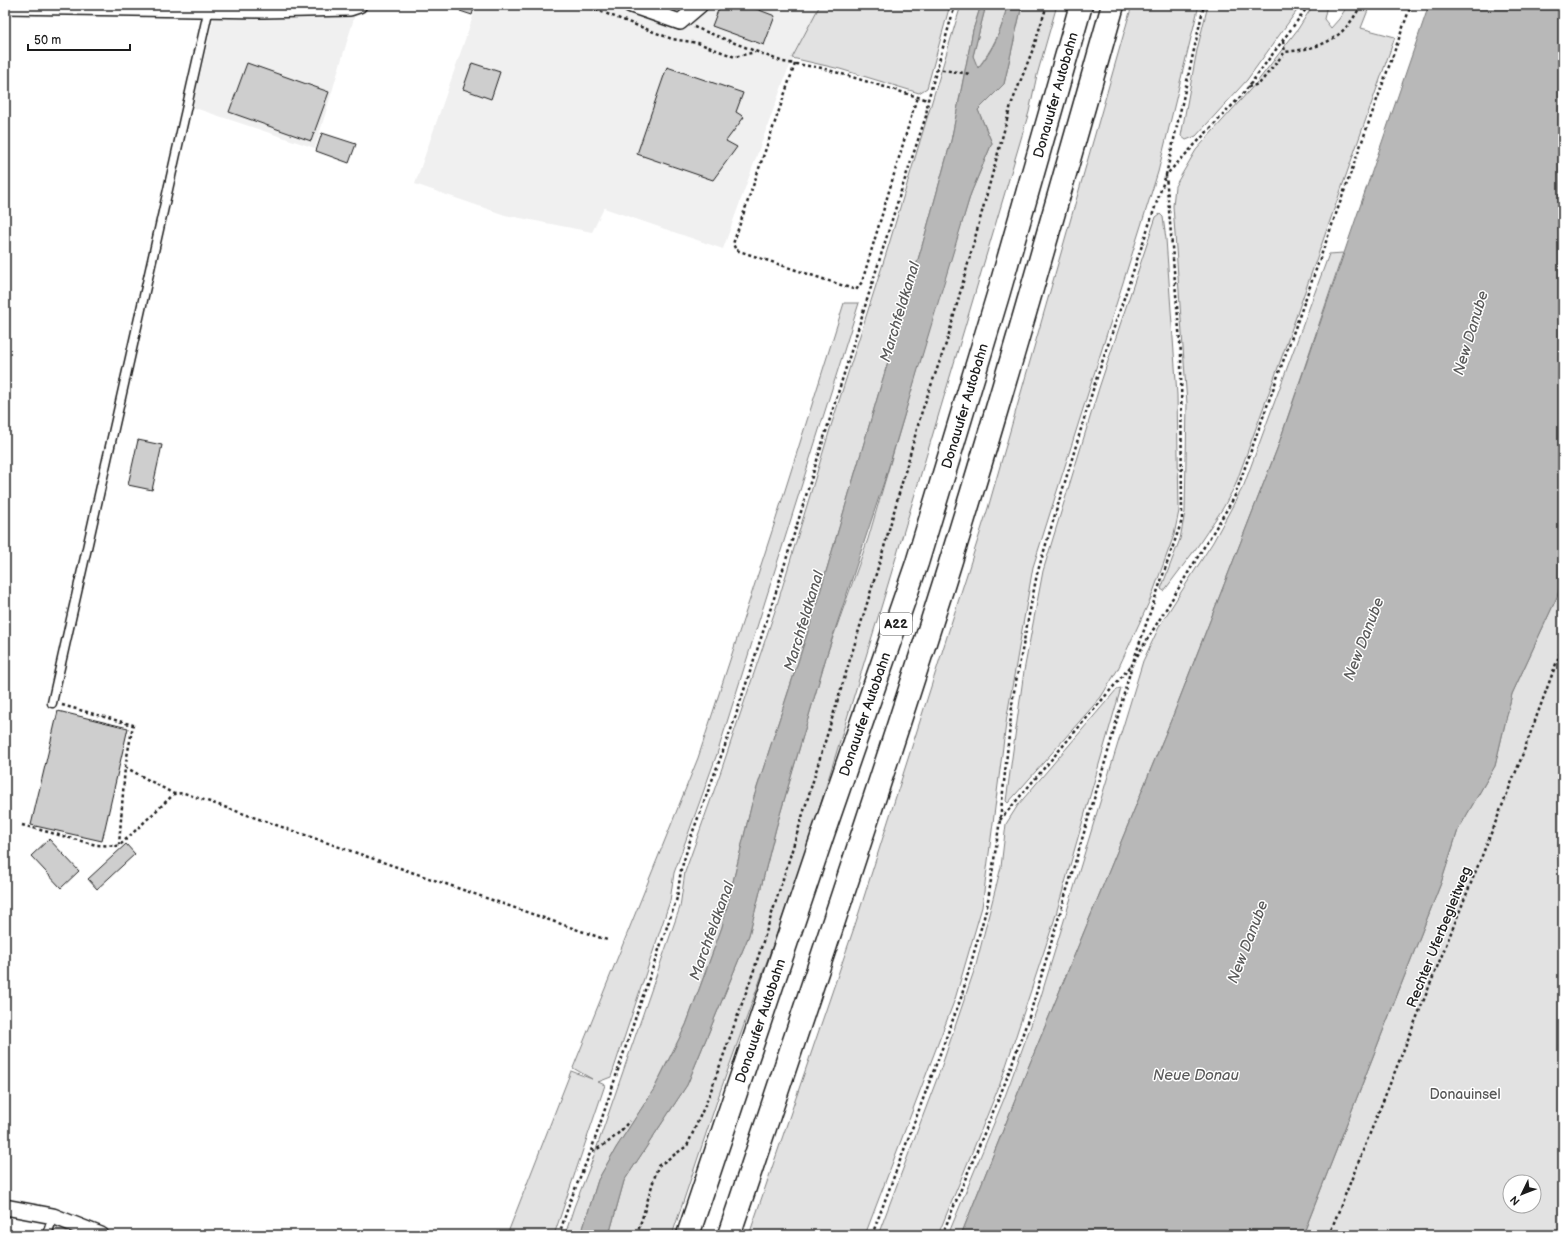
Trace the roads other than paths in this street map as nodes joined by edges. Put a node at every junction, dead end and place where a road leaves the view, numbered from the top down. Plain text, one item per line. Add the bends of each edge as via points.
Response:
1 (359, 5) edge
2 (631, 5) edge
3 (1082, 5) edge
4 (1113, 5) edge
5 (5, 6) edge
6 (700, 6) edge
7 (209, 8) junction
8 (52, 703) road end
9 (5, 1207) edge
10 (53, 1216) junction
11 (46, 1235) edge
12 (101, 1235) edge
13 (688, 1235) edge
14 (729, 1235) edge

1 - 7 street via 350,8 263,10
2 - 6 street via 680,22
3 - 13 highway, Donauufer Autobahn / A22 via 917,563
4 - 14 highway, A22 via 1029,302 944,581 863,837
5 - 7 street
7 - 8 lane
9 - 10 street
10 - 11 lane
10 - 12 street

